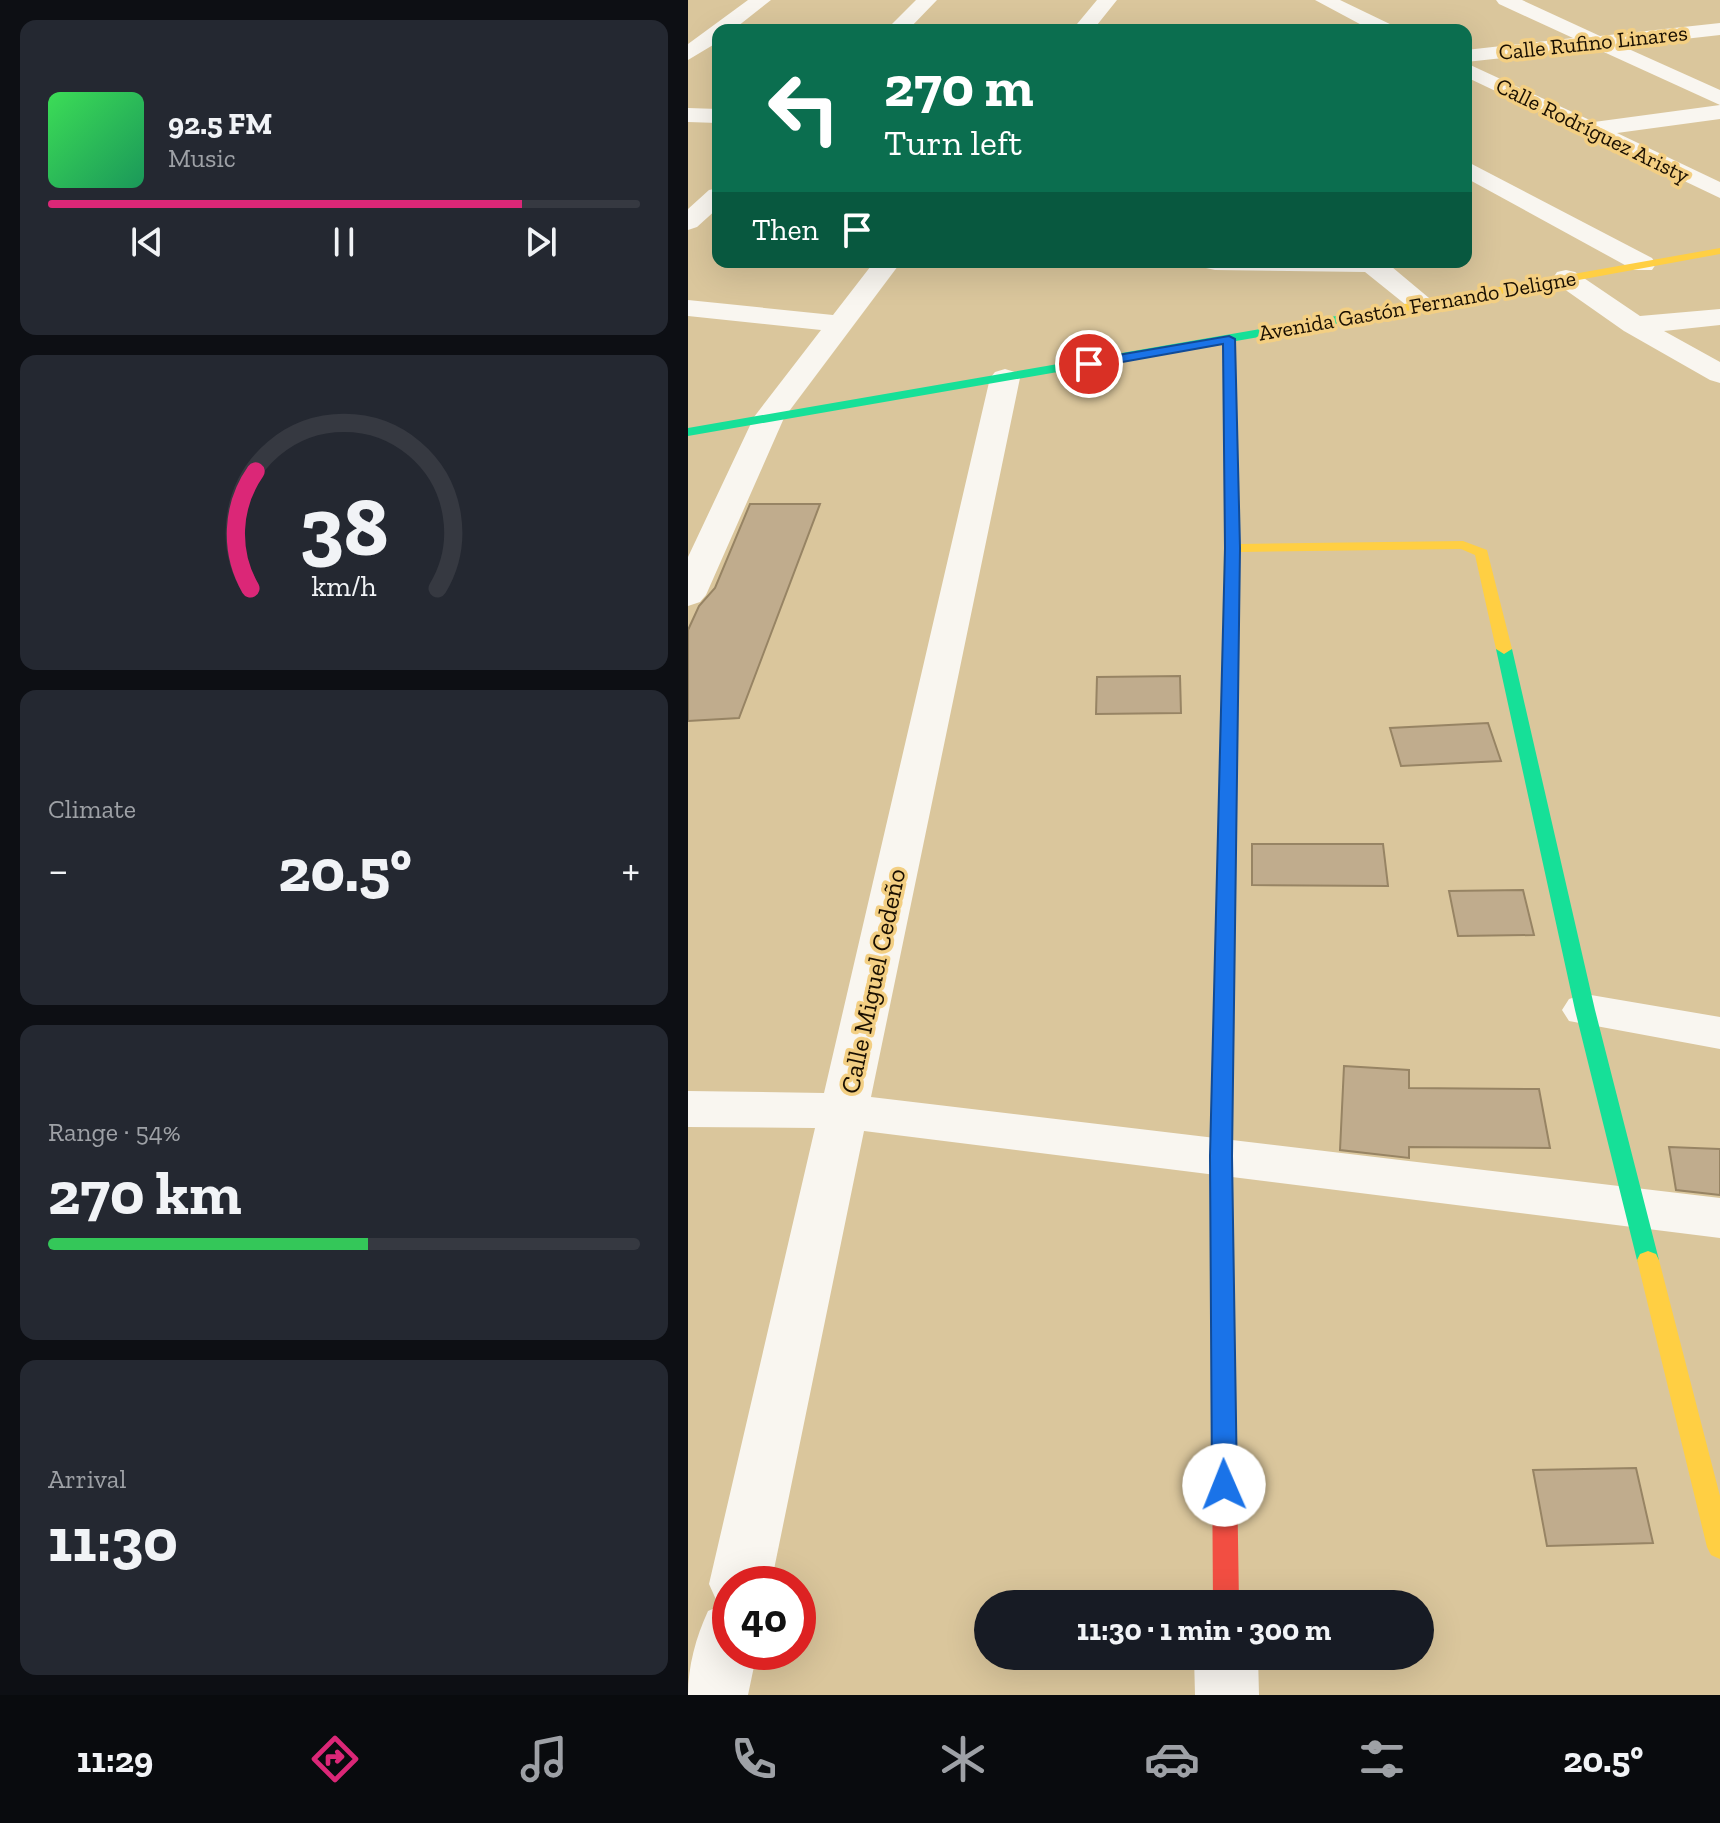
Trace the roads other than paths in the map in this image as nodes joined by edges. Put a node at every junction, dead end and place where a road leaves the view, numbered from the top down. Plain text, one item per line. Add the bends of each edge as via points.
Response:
1 (761, 0) edge
2 (927, 0) edge
3 (1107, 0) edge
4 (1325, 0) edge
5 (1506, 0) edge
6 (728, 24) edge
7 (902, 24) edge
8 (1087, 24) edge
9 (1375, 24) edge
10 (1720, 29) edge
11 (712, 36) edge
12 (1600, 42) junction
13 (688, 54) edge
14 (1472, 55) edge
15 (1472, 72) edge
16 (1720, 98) edge
17 (1720, 112) edge
18 (688, 115) edge
19 (712, 116) edge
20 (1593, 129) junction
21 (1472, 171) edge
22 (1720, 191) edge
23 (712, 200) edge
24 (688, 222) edge
25 (1720, 251) edge
26 (1643, 264) junction
27 (884, 268) edge
28 (1377, 268) edge
29 (1566, 278) junction
30 (1421, 303) junction
31 (688, 308) edge
32 (1720, 317) edge
33 (842, 324) junction
34 (1634, 325) junction
35 (1229, 339) junction
36 (1720, 374) edge
37 (1005, 378) junction
38 (769, 417) junction
39 (688, 432) edge
40 (1233, 548) junction
41 (688, 595) edge
42 (1585, 1010) junction
43 (1720, 1033) edge
44 (688, 1109) edge
45 (845, 1111) junction
46 (1221, 1156) junction
47 (1634, 1207) junction
48 (1720, 1218) edge
49 (1720, 1547) edge
50 (744, 1566) edge
51 (1226, 1590) edge
52 (721, 1670) edge
53 (1226, 1670) edge
54 (716, 1695) edge
55 (1227, 1695) edge

1 - 6 street
2 - 7 street
3 - 8 street
4 - 9 street
5 - 12 street
10 - 12 street, Calle Rufino Linares
11 - 13 street
12 - 14 street, Calle Rufino Linares
12 - 16 street
15 - 20 street, Calle Rodríguez Aristy
17 - 20 street
18 - 19 street
20 - 22 street, Calle Rodríguez Aristy
21 - 26 street
23 - 24 street
25 - 26 street, Avenida Gastón Fernando Deligne
26 - 29 street, Avenida Gastón Fernando Deligne
27 - 33 street
28 - 30 street
29 - 30 street, Avenida Gastón Fernando Deligne
29 - 34 street
30 - 35 street, Avenida Gastón Fernando Deligne
31 - 33 street
32 - 34 street
33 - 38 street
34 - 36 street
35 - 37 street, Avenida Gastón Fernando Deligne
35 - 40 street
37 - 38 street, Avenida Gastón Fernando Deligne
37 - 45 street, Calle Miguel Cedeño
38 - 39 street, Avenida Gastón Fernando Deligne
38 - 41 street
40 - 42 street via 1463,545 1482,553
40 - 46 street
42 - 43 street
42 - 47 street
44 - 45 street
45 - 46 street
45 - 50 street, Calle Miguel Cedeño
46 - 47 street
46 - 51 street
47 - 48 street
47 - 49 street
52 - 54 street
53 - 55 street

